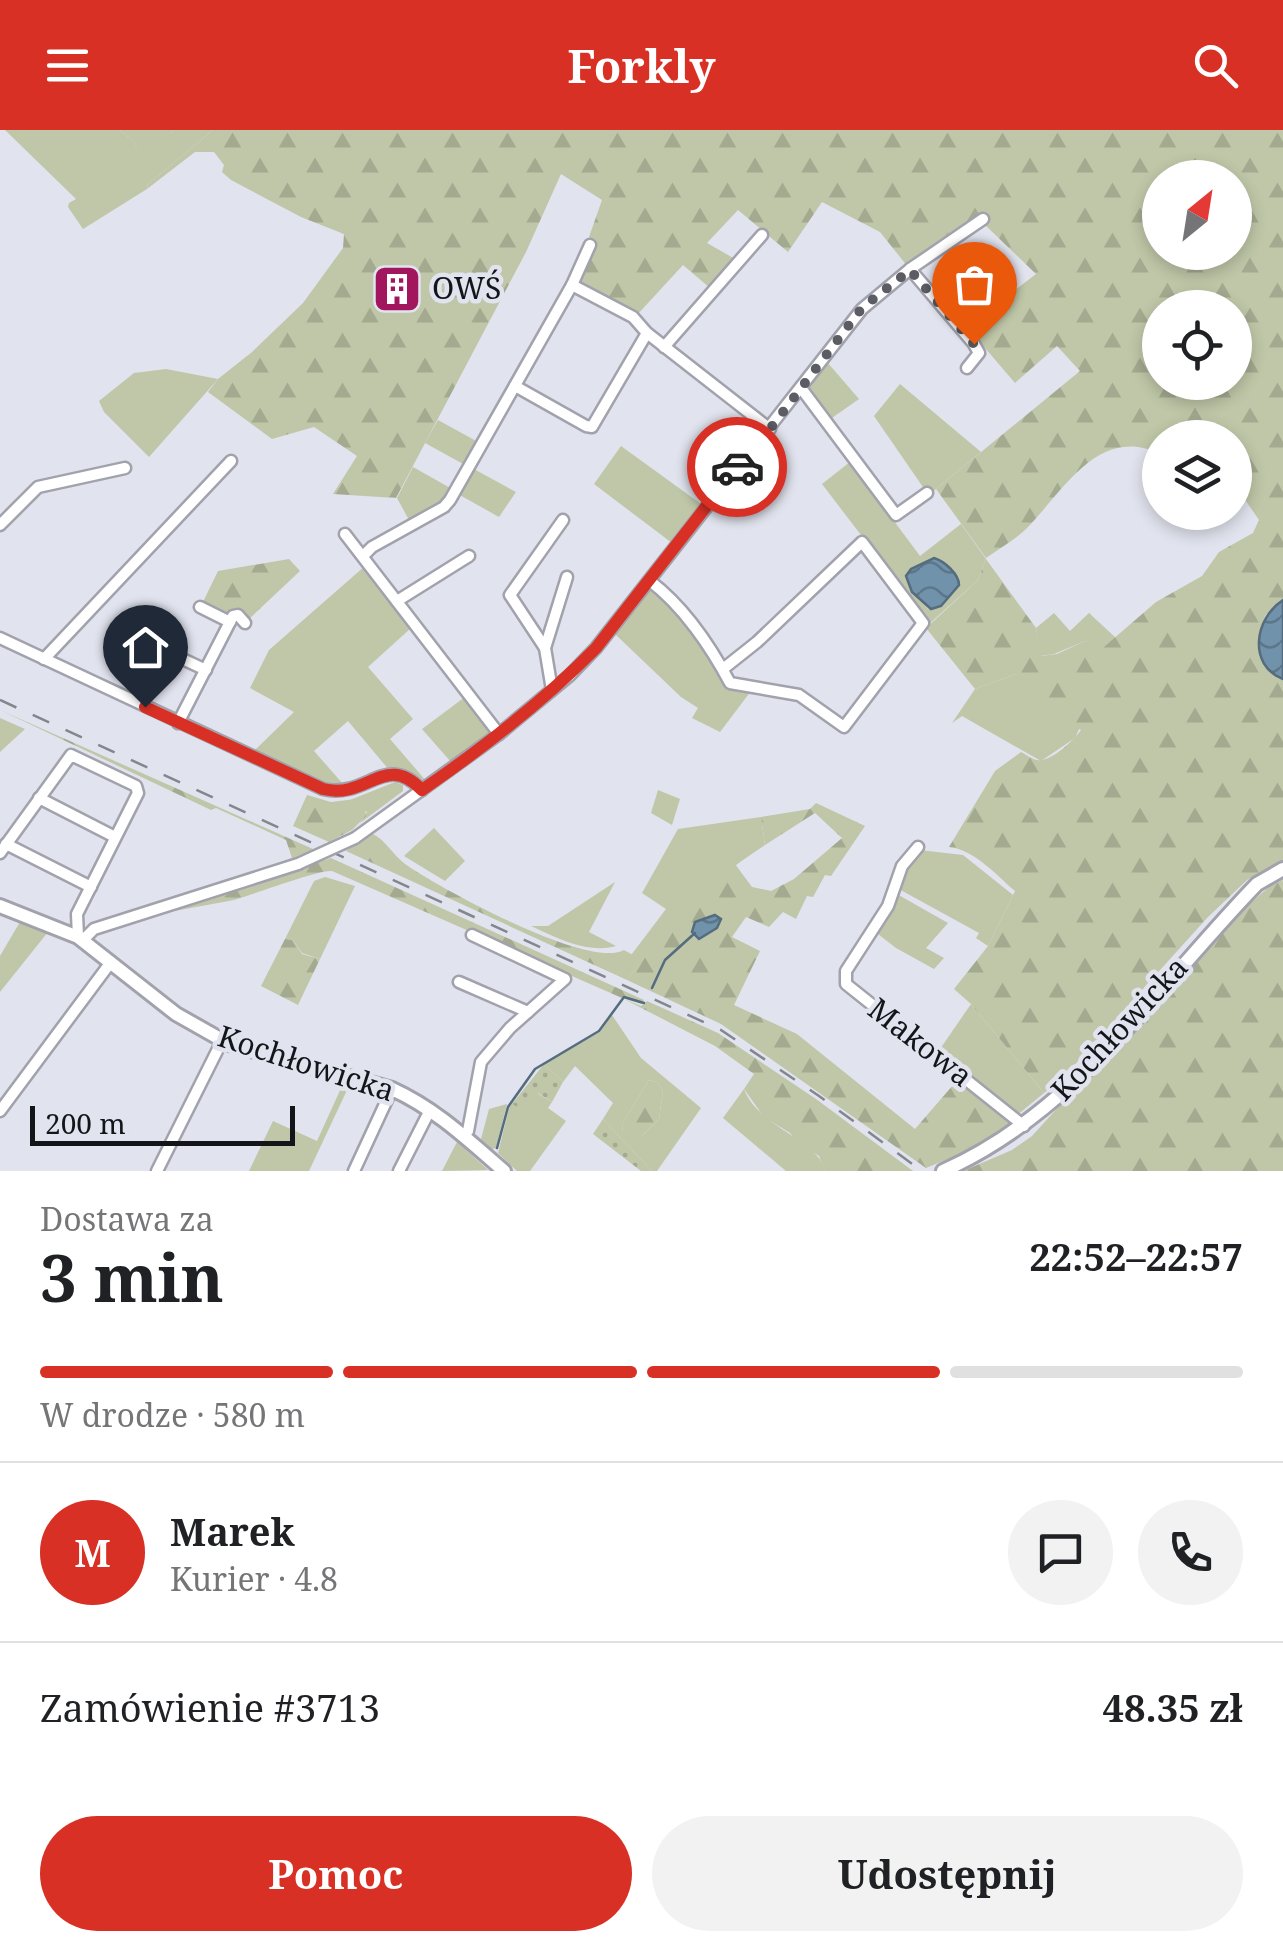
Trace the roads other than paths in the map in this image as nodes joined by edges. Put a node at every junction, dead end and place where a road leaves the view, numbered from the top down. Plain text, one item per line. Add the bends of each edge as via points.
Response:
1 (984, 219) dead end
2 (762, 235) dead end
3 (590, 245) dead end
4 (910, 270) junction
5 (572, 285) junction
6 (647, 333) junction
7 (664, 346) junction
8 (967, 368) dead end
9 (515, 386) junction
10 (801, 388) junction
11 (770, 429) junction
12 (231, 461) dead end
13 (125, 468) dead end
14 (927, 492) dead end
15 (563, 520) dead end
16 (0, 525) edge
17 (345, 534) dead end
18 (363, 556) junction
19 (469, 556) dead end
20 (567, 577) dead end
21 (650, 581) junction
22 (397, 601) junction
23 (200, 607) dead end
24 (230, 622) junction
25 (245, 623) dead end
26 (0, 638) edge
27 (546, 648) junction
28 (173, 651) dead end
29 (44, 659) junction
30 (722, 669) junction
31 (206, 670) junction
32 (552, 690) junction
33 (178, 723) junction
34 (499, 734) junction
35 (422, 790) junction
36 (40, 798) junction
37 (115, 837) junction
38 (918, 847) dead end
39 (3, 848) edge
40 (1283, 869) edge
41 (90, 887) junction
42 (0, 906) edge
43 (472, 935) dead end
44 (80, 938) junction
45 (110, 962) junction
46 (459, 982) dead end
47 (528, 1012) junction
48 (222, 1041) junction
49 (392, 1089) junction
50 (430, 1110) junction
51 (0, 1111) edge
52 (1024, 1126) junction
53 (464, 1136) junction
54 (948, 1169) edge
55 (157, 1171) edge
56 (354, 1171) edge
57 (399, 1171) edge
58 (504, 1171) edge

1 - 4 street
2 - 7 street
3 - 5 street
4 - 8 street via 974,344 979,353
4 - 10 street via 862,308
5 - 6 street via 633,317
5 - 9 street
6 - 7 street
6 - 9 street via 592,426
7 - 11 street
9 - 18 street via 444,507
10 - 11 street
10 - 14 street via 896,516
11 - 21 street
12 - 29 street
13 - 16 street via 38,488
15 - 27 street via 510,594
17 - 18 street
18 - 22 street
19 - 22 street
20 - 27 street
21 - 30 street
21 - 32 street
22 - 34 street
23 - 24 street
24 - 25 street via 236,614
24 - 31 street
26 - 29 street
27 - 32 street
28 - 31 street
29 - 33 street
30 - 30 street via 862,542 923,622 844,727 799,695 730,683
31 - 33 street
32 - 34 street
33 - 35 street via 323,789 344,791 396,773
34 - 35 street
35 - 44 street, bridge via 355,838 298,864
36 - 37 street
36 - 37 street via 71,755 136,786
36 - 39 street
37 - 41 street
38 - 52 street, Makowa via 846,971 846,984
39 - 41 street
40 - 52 street, Kochłowicka via 1256,884 1068,1089
41 - 44 street via 77,914
42 - 44 street, Kochłowicka
43 - 47 street via 565,979
44 - 45 street, Kochłowicka
45 - 48 street, Kochłowicka
45 - 51 street
46 - 47 street
47 - 53 street via 481,1062
48 - 49 street, Kochłowicka
48 - 55 street
49 - 50 street, Kochłowicka
49 - 56 street
50 - 53 street, Kochłowicka
50 - 57 street
52 - 54 street, Kochłowicka
53 - 58 street, Kochłowicka

